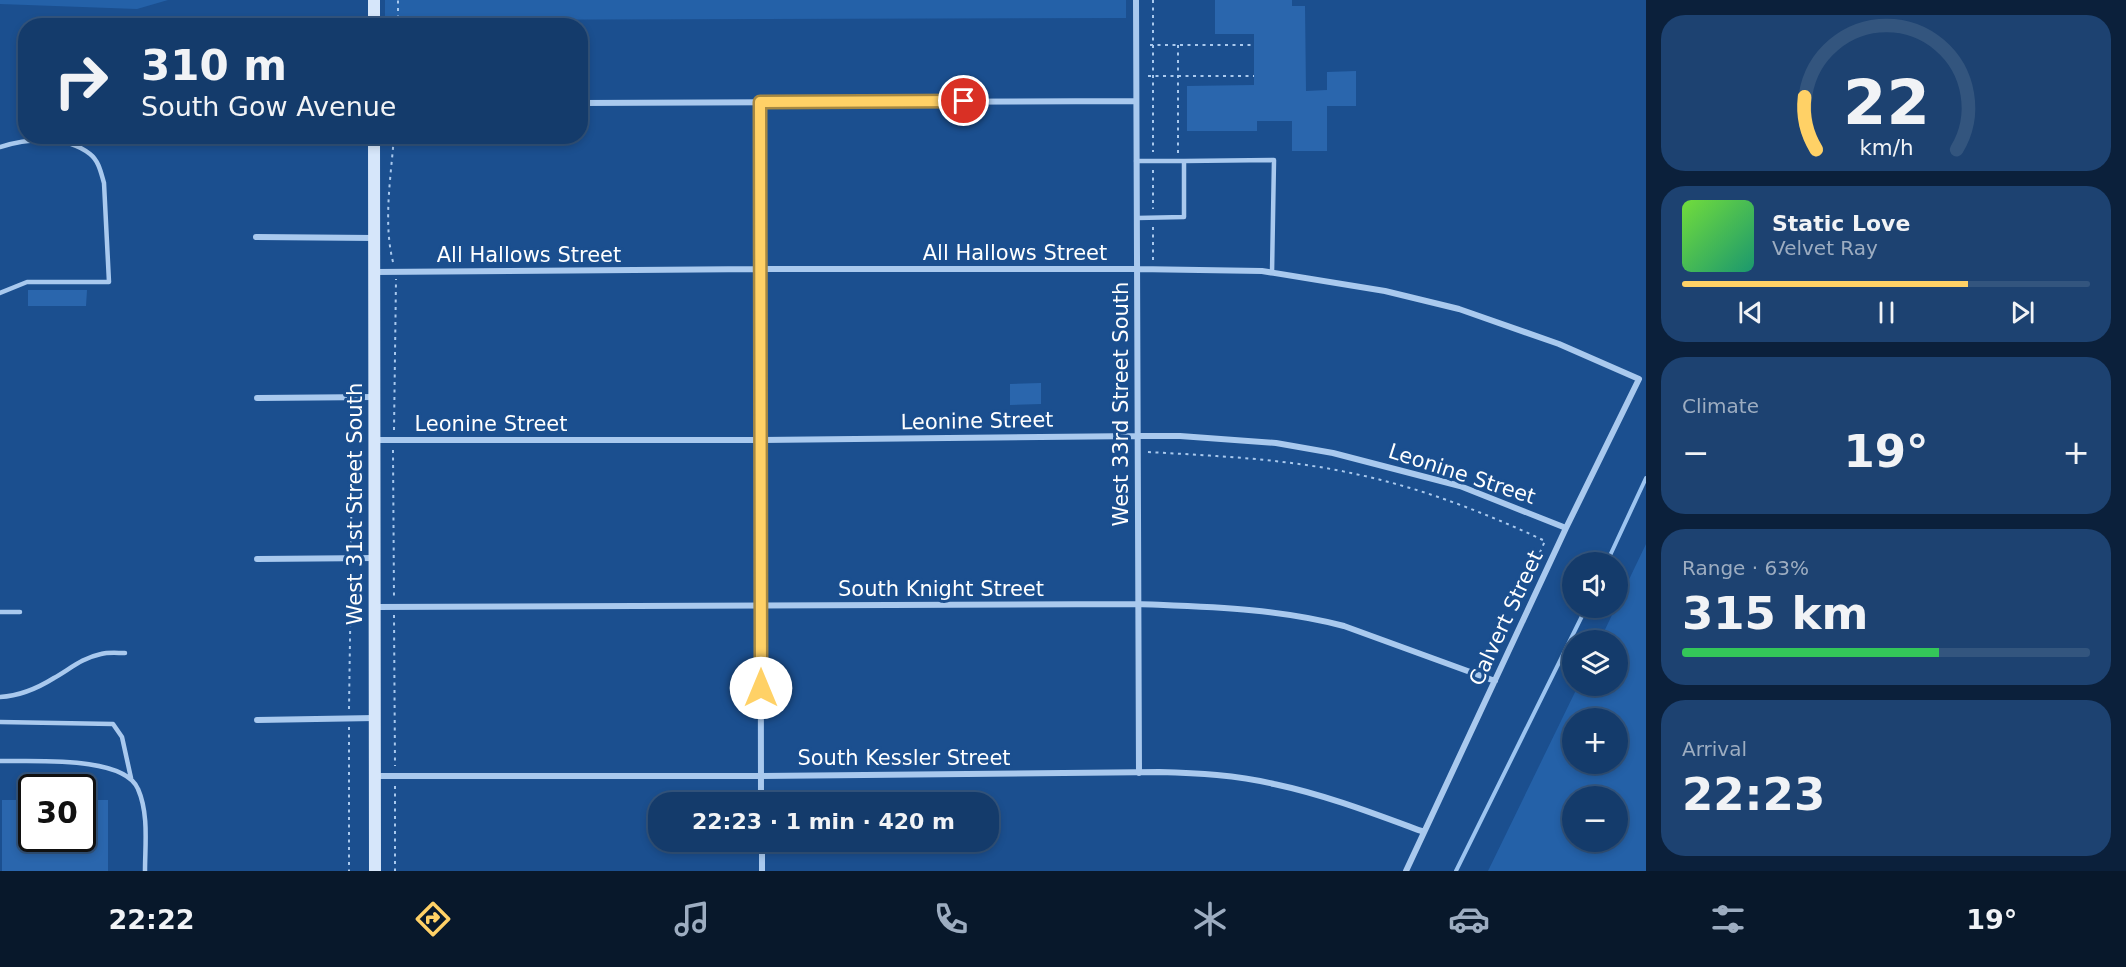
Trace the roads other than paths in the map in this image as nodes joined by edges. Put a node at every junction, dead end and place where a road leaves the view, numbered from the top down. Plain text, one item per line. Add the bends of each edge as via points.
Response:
1 (374, 0) edge
2 (1136, 0) edge
3 (374, 18) edge
4 (1136, 101) junction
5 (760, 102) junction
6 (588, 103) edge
7 (20, 144) edge
8 (71, 144) edge
9 (374, 144) edge
10 (0, 147) edge
11 (1136, 161) junction
12 (1181, 161) junction
13 (1137, 218) junction
14 (256, 237) dead end
15 (374, 238) junction
16 (760, 269) junction
17 (1137, 269) junction
18 (375, 272) junction
19 (1272, 273) junction
20 (0, 293) edge
21 (1639, 380) joint
22 (257, 398) dead end
23 (375, 398) junction
24 (1138, 436) junction
25 (375, 440) junction
26 (760, 440) junction
27 (1566, 528) junction
28 (375, 558) junction
29 (257, 559) dead end
30 (1138, 604) junction
31 (375, 607) junction
32 (761, 607) junction
33 (0, 612) edge
34 (20, 612) dead end
35 (125, 653) dead end
36 (1495, 681) junction
37 (0, 697) edge
38 (375, 718) junction
39 (258, 720) dead end
40 (0, 722) edge
41 (0, 761) edge
42 (1139, 773) junction
43 (375, 776) junction
44 (761, 776) junction
45 (131, 778) junction
46 (761, 792) edge
47 (1424, 832) junction
48 (762, 852) edge
49 (145, 871) edge
50 (375, 871) edge
51 (762, 871) edge
52 (1406, 871) edge

1 - 3 street
2 - 4 street, West 33rd Street South
4 - 5 street
4 - 11 street, West 33rd Street South
5 - 6 street
5 - 16 street
7 - 10 lane
8 - 20 lane via 91,155 100,168 109,282 27,282
9 - 15 street, West 31st Street South
11 - 12 lane
11 - 13 street, West 33rd Street South
12 - 13 lane via 1184,217
12 - 19 lane via 1274,160
13 - 17 street, West 33rd Street South
14 - 15 street
15 - 18 street, West 31st Street South
16 - 17 street, All Hallows Street
16 - 18 street, All Hallows Street
16 - 26 street
17 - 19 street, All Hallows Street
17 - 24 street, West 33rd Street South
18 - 23 street, West 31st Street South
19 - 21 street, All Hallows Street via 1385,291 1459,309 1574,350
21 - 27 street, Calvert Street
22 - 23 street
23 - 25 street, West 31st Street South
24 - 26 street, Leonine Street
24 - 27 street, Leonine Street via 1270,442 1333,453 1460,486
24 - 30 street, West 33rd Street South
25 - 26 street, Leonine Street
25 - 28 street, West 31st Street South
26 - 32 street
27 - 36 street, Calvert Street
28 - 29 street
28 - 31 street, West 31st Street South
30 - 32 street, South Knight Street
30 - 36 street, South Knight Street via 1242,608 1319,620
30 - 42 street, West 33rd Street South
31 - 32 street, South Knight Street
31 - 38 street, West 31st Street South
32 - 44 street
33 - 34 lane
35 - 37 lane via 102,653 84,659 30,690
36 - 47 street, Calvert Street
38 - 39 street
38 - 43 street, West 31st Street South
40 - 45 lane via 113,724 122,737
41 - 45 lane via 82,762
42 - 44 street, South Kessler Street
42 - 47 street, South Kessler Street via 1210,774 1276,784
43 - 44 street, South Kessler Street
43 - 50 street, West 31st Street South
44 - 46 street
45 - 49 lane via 138,788 145,817
47 - 52 street, Calvert Street
48 - 51 street

